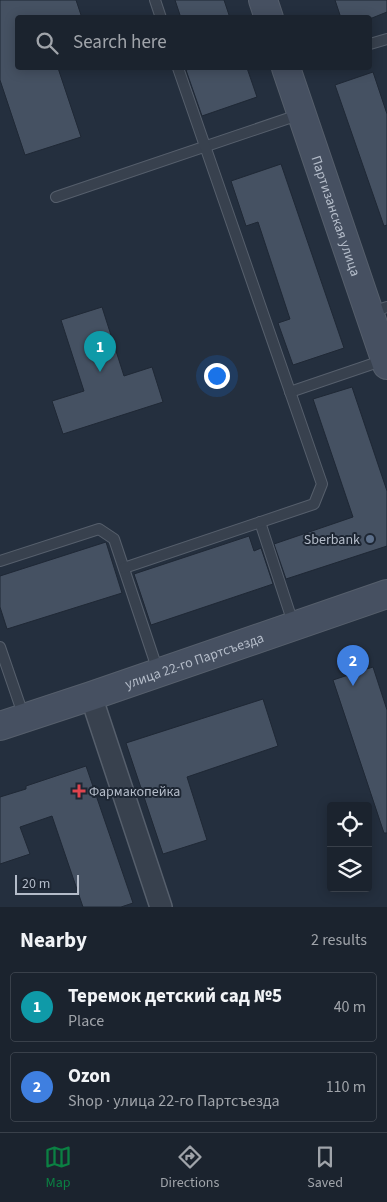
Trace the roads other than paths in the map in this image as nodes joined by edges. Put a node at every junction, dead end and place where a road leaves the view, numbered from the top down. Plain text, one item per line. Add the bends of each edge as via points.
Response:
1 (155, 0) edge
2 (263, 0) edge
3 (160, 15) edge
4 (268, 15) edge
5 (387, 40) edge
6 (372, 43) edge
7 (179, 70) edge
8 (289, 70) edge
9 (302, 114) junction
10 (205, 146) junction
11 (56, 197) dead end
12 (378, 310) edge
13 (386, 363) edge
14 (290, 392) junction
15 (260, 522) junction
16 (0, 561) edge
17 (124, 568) junction
18 (387, 594) edge
19 (294, 626) junction
20 (0, 647) edge
21 (158, 673) junction
22 (91, 696) junction
23 (12, 722) edge
24 (161, 907) edge

1 - 3 lane
2 - 4 street
5 - 6 lane
7 - 10 lane
8 - 9 street, Партизанская улица
9 - 10 lane
9 - 12 street, Партизанская улица
10 - 11 lane
10 - 14 lane
12 - 13 street, Партизанская улица
13 - 14 lane
14 - 15 lane via 322,484 314,504
15 - 17 lane
15 - 19 lane
16 - 17 lane via 99,529 114,539
17 - 21 lane
18 - 19 street, улица 22-го Партсъезда
19 - 21 street, улица 22-го Партсъезда
20 - 23 lane
21 - 22 street, улица 22-го Партсъезда
22 - 23 street, улица 22-го Партсъезда
22 - 24 street

